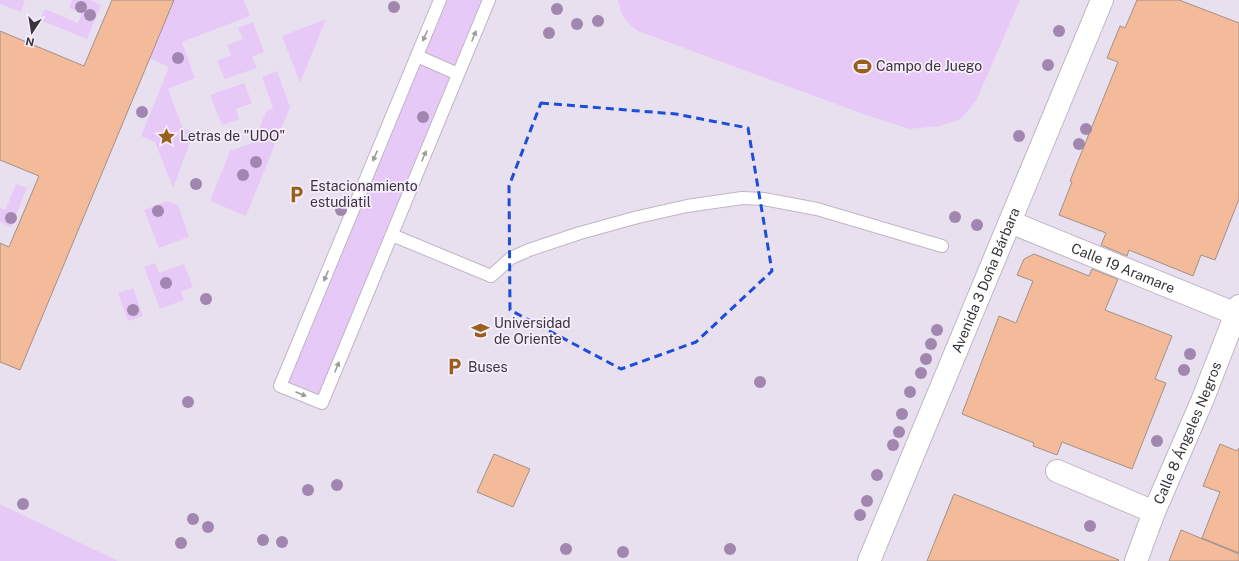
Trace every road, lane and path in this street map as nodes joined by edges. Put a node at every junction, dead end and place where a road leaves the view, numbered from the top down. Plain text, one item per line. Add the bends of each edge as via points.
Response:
1 (440, 0) edge
2 (489, 0) edge
3 (1102, 0) edge
4 (417, 56) junction
5 (458, 74) junction
6 (1010, 222) junction
7 (392, 234) junction
8 (942, 246) dead end
9 (1237, 310) edge
10 (1057, 471) dead end
11 (1154, 512) junction
12 (869, 561) edge
13 (1136, 561) edge

1 -> 4 lane
5 -> 2 lane
3 - 6 street, Avenida 3 Doña Bárbara
4 - 5 lane
4 -> 7 lane via 280,386 322,403
7 -> 5 lane
6 - 9 street, Calle 19 Aramare
6 - 12 street, Avenida 3 Doña Bárbara
7 - 8 lane via 491,276 511,258 580,233 687,206 742,198 788,203 831,213
9 - 11 street, Calle 8 Ángeles Negros via 1202,401
10 - 11 street
11 - 13 street, Calle 8 Ángeles Negros

